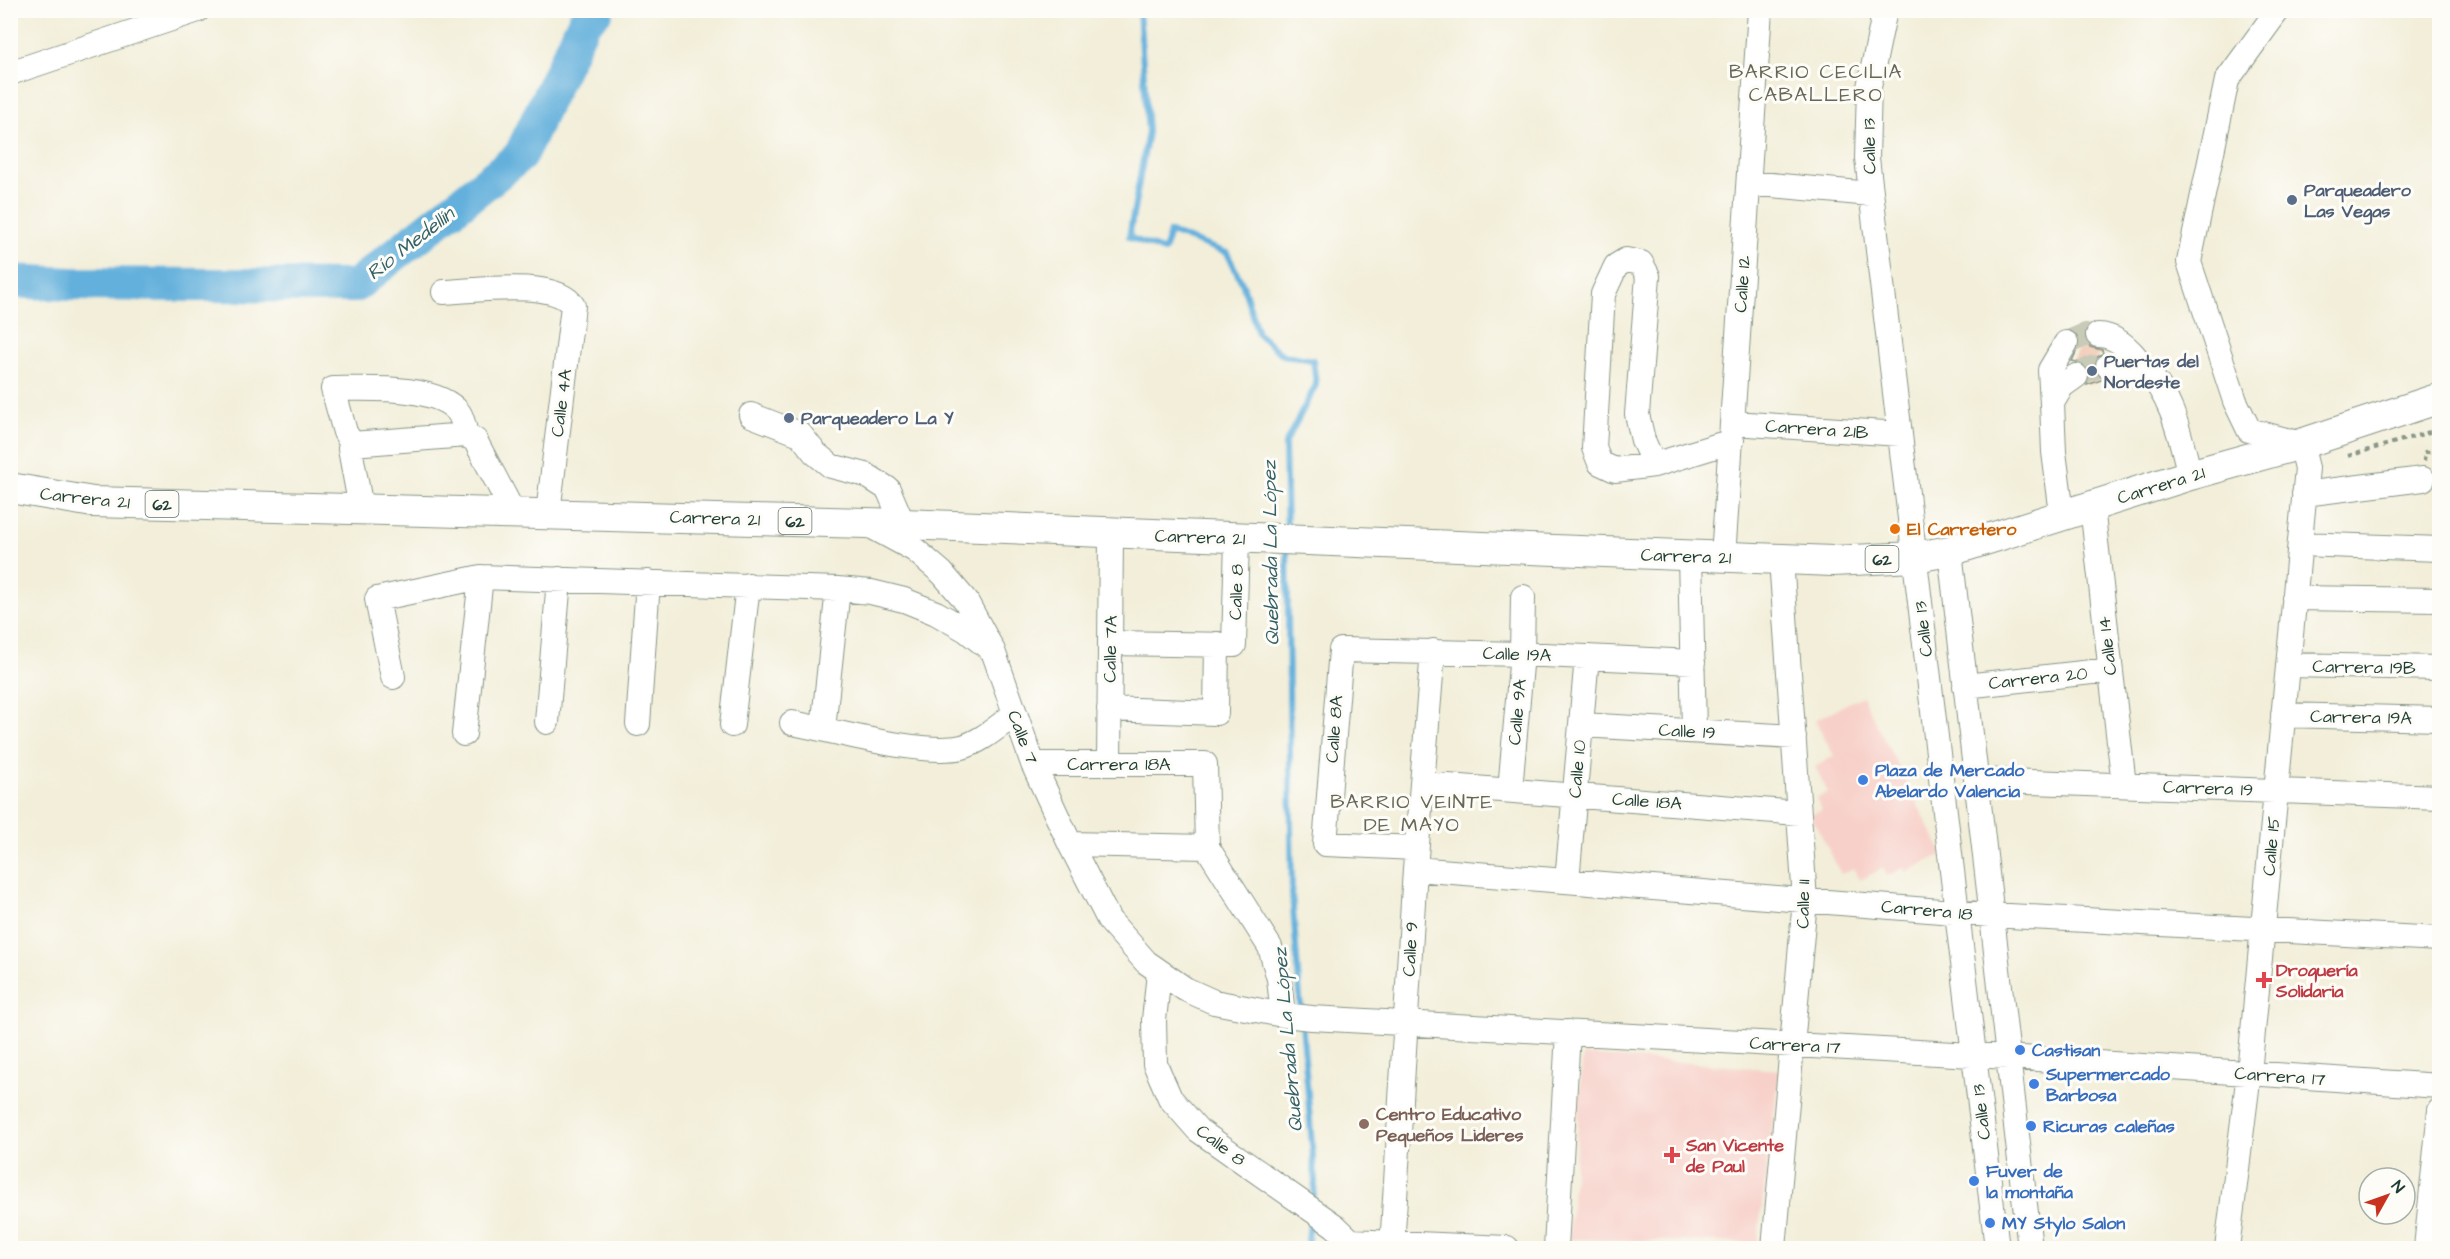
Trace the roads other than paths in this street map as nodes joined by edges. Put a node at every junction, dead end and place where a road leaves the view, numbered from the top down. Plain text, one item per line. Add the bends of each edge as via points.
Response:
1 (198, 10) edge
2 (1760, 10) edge
3 (1885, 10) edge
4 (2278, 10) edge
5 (10, 74) edge
6 (1749, 183) junction
7 (1871, 194) junction
8 (444, 292) dead end
9 (2098, 335) tunnel mouth
10 (2067, 342) tunnel mouth
11 (2108, 366) tunnel mouth
12 (2144, 368) junction
13 (2076, 376) tunnel mouth
14 (2439, 398) edge
15 (2052, 403) junction
16 (751, 415) dead end
17 (1732, 432) junction
18 (1900, 434) junction
19 (466, 435) junction
20 (352, 444) junction
21 (2304, 456) junction
22 (1654, 465) junction
23 (2190, 475) junction
24 (2423, 479) dead end
25 (10, 488) edge
26 (2304, 494) junction
27 (2091, 507) junction
28 (361, 508) junction
29 (513, 512) junction
30 (548, 513) junction
31 (2062, 514) junction
32 (867, 524) junction
33 (903, 524) junction
34 (1111, 534) junction
35 (1237, 539) junction
36 (2300, 544) junction
37 (2439, 549) edge
38 (1950, 551) junction
39 (1690, 556) junction
40 (1723, 557) junction
41 (1915, 557) junction
42 (1781, 559) junction
43 (481, 577) junction
44 (558, 579) junction
45 (648, 582) junction
46 (748, 585) junction
47 (838, 589) junction
48 (1523, 597) dead end
49 (2294, 598) junction
50 (2439, 600) edge
51 (1110, 643) junction
52 (1226, 645) junction
53 (1341, 650) joint
54 (993, 651) junction
55 (1433, 651) junction
56 (1522, 654) junction
57 (1587, 657) junction
58 (1693, 662) junction
59 (2288, 665) junction
60 (2439, 668) edge
61 (2110, 670) junction
62 (393, 677) dead end
63 (1965, 686) junction
64 (1109, 709) junction
65 (1014, 715) junction
66 (2283, 715) junction
67 (2439, 719) edge
68 (547, 722) dead end
69 (792, 723) dead end
70 (638, 724) dead end
71 (732, 725) dead end
72 (1581, 725) junction
73 (823, 729) junction
74 (1694, 731) junction
75 (464, 734) dead end
76 (1794, 737) junction
77 (1033, 764) junction
78 (1108, 764) junction
79 (1976, 780) junction
80 (1422, 784) junction
81 (2124, 785) junction
82 (1510, 790) junction
83 (2276, 791) junction
84 (1575, 795) junction
85 (2439, 796) edge
86 (1799, 813) junction
87 (1070, 844) junction
88 (1325, 844) joint
89 (1207, 847) junction
90 (1415, 859) junction
91 (1567, 882) junction
92 (1805, 900) junction
93 (1958, 912) junction
94 (1991, 915) junction
95 (2263, 929) junction
96 (2439, 939) edge
97 (1160, 973) junction
98 (1296, 1016) junction
99 (1406, 1023) junction
100 (1568, 1032) junction
101 (1794, 1045) junction
102 (1974, 1056) junction
103 (2008, 1057) junction
104 (2249, 1074) junction
105 (2439, 1086) edge
106 (2439, 1110) edge
107 (1348, 1239) edge
108 (1392, 1246) edge
109 (1507, 1248) edge
110 (1556, 1248) edge
111 (1774, 1248) edge
112 (1997, 1248) edge
113 (2030, 1248) edge
114 (2228, 1248) edge
115 (2426, 1248) edge

1 - 5 street
2 - 6 street, Calle 12
3 - 7 street, Calle 13 via 1869,87 1867,158
4 - 21 street via 2228,80 2189,262 2235,401 2249,430
6 - 7 street
6 - 17 street, Calle 12
7 - 18 street, Calle 13
8 - 30 street, Calle 4A via 530,287 564,297 573,306
9 - 12 street via 2125,346
10 - 15 street via 2050,370
11 - 12 street
12 - 23 street via 2160,387 2175,418
13 - 15 street via 2062,386
14 - 21 main road, Carrera 21 / 62
15 - 31 street
16 - 33 street via 800,434 831,466 866,475 888,489
17 - 18 street, Carrera 21B
17 - 22 street
17 - 40 street, Calle 12
18 - 41 street, Calle 13
19 - 20 street
19 - 20 street via 461,415 435,398 404,388 333,389
19 - 29 street via 475,440
20 - 28 street
21 - 23 main road, Carrera 21 / 62
21 - 26 street, Calle 15
22 - 22 street via 1615,470 1600,463 1594,448 1603,294 1616,266 1626,260 1641,263 1648,276 1637,414
23 - 27 main road, Carrera 21 / 62
24 - 26 street
25 - 28 main road, Carrera 21 / 62 via 93,502
26 - 36 street, Calle 15
27 - 31 main road, Carrera 21 / 62
27 - 61 street, Calle 14
28 - 29 main road, Carrera 21 / 62
29 - 30 main road, Carrera 21 / 62
30 - 32 main road, Carrera 21 / 62
31 - 38 main road, Carrera 21 / 62
32 - 33 main road, Carrera 21 / 62
32 - 54 street, Calle 7 via 915,550 942,573 966,601
33 - 34 main road, Carrera 21 / 62
34 - 35 main road, Carrera 21 / 62
34 - 51 street, Calle 7A
35 - 39 main road, Carrera 21 / 62
35 - 52 street, Calle 8
36 - 37 street
36 - 49 street, Calle 15
38 - 41 main road, Carrera 21 / 62
38 - 63 street, Calle 13
39 - 40 main road, Carrera 21 / 62
39 - 58 street
40 - 42 main road, Carrera 21 / 62
41 - 42 main road, Carrera 21 / 62
41 - 93 street, Calle 13
42 - 76 street, Calle 11
43 - 44 street
43 - 62 street via 377,598
43 - 75 street
44 - 45 street
44 - 68 street
45 - 46 street
45 - 70 street
46 - 47 street
46 - 71 street
47 - 54 street via 904,600 966,630
47 - 73 street
48 - 56 street, Calle 9A
49 - 50 street
49 - 59 street, Calle 15
51 - 52 street
51 - 64 street, Calle 7A
52 - 64 street, Calle 8 via 1216,713
53 - 55 street, Calle 19A
53 - 88 street, Calle 8A
54 - 65 street, Calle 7
55 - 56 street, Calle 19A
55 - 80 street, Calle 9
56 - 57 street, Calle 19A
56 - 82 street, Calle 9A
57 - 58 street, Calle 19A
57 - 72 street, Calle 10
58 - 74 street
59 - 60 street, Carrera 19B
59 - 66 street, Calle 15
61 - 63 street, Carrera 20
61 - 81 street, Calle 14
63 - 79 street, Calle 13
64 - 78 street, Calle 7A
65 - 73 street via 964,746 931,750
65 - 77 street, Calle 7
66 - 67 street, Carrera 19A
66 - 83 street, Calle 15
69 - 73 street
72 - 74 street, Calle 19
72 - 84 street, Calle 10
74 - 76 street, Calle 19
76 - 86 street, Calle 11
77 - 78 street, Carrera 18A
77 - 87 street, Calle 7
78 - 89 street, Carrera 18A via 1205,764
79 - 81 street, Carrera 19
79 - 94 street, Calle 13
80 - 82 street, Calle 18A
80 - 90 street, Calle 9
81 - 83 street, Carrera 19
82 - 84 street, Calle 18A
83 - 85 street, Carrera 19
83 - 95 street, Calle 15
84 - 86 street, Calle 18A
84 - 91 street, Calle 10
86 - 92 street, Calle 11
87 - 89 street
87 - 97 street, Calle 7 via 1109,920
88 - 90 street, Carrera 18
89 - 98 street via 1270,947
90 - 91 street, Carrera 18
90 - 99 street, Calle 9
91 - 92 street, Carrera 18
92 - 93 street, Carrera 18
92 - 101 street, Calle 11
93 - 94 street, Carrera 18
93 - 102 street, Calle 13
94 - 95 street, Carrera 18
94 - 103 street, Calle 13
95 - 96 street, Carrera 18
95 - 104 street, Calle 15
97 - 98 street, Carrera 17 via 1214,1002
97 - 107 street, Calle 8 via 1154,1020 1155,1064 1170,1098 1198,1130
98 - 99 street, Carrera 17
99 - 100 street, Carrera 17
99 - 108 street, Calle 9
100 - 101 street, Carrera 17
100 - 110 street
101 - 102 street, Carrera 17
101 - 111 street, Calle 11
102 - 103 street, Carrera 17
102 - 112 street, Calle 13
103 - 104 street, Carrera 17
103 - 113 street, Calle 13
104 - 105 street, Carrera 17
104 - 114 street, Calle 15
106 - 115 street
107 - 108 street
108 - 109 street

